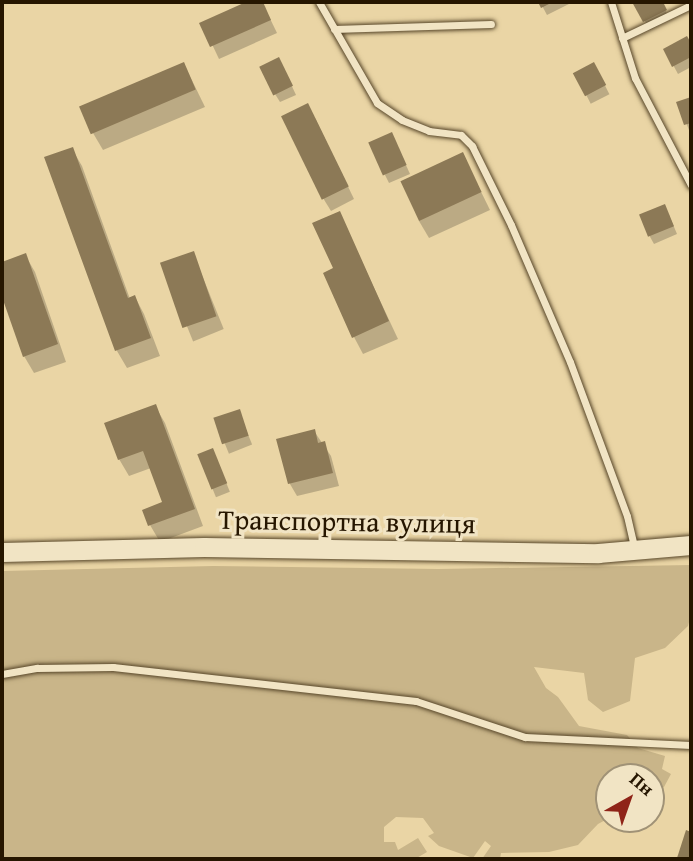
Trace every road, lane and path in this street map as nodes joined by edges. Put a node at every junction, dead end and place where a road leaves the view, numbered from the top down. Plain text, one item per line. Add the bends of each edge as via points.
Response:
1 (319, 2) edge
2 (611, 2) edge
3 (691, 5) edge
4 (491, 24) dead end
5 (334, 29) junction
6 (622, 38) junction
7 (691, 185) edge
8 (691, 545) edge
9 (635, 550) junction
10 (2, 552) edge
11 (2, 674) edge
12 (691, 745) edge

1 - 5 lane
2 - 6 lane
3 - 6 lane
4 - 5 lane
5 - 9 lane via 377,103 429,131 461,135 472,146 570,362 627,516
6 - 7 lane via 635,78
8 - 9 street, Транспортна вулиця
9 - 10 street, Транспортна вулиця via 204,547
11 - 12 lane via 37,668 113,667 416,701 525,737

